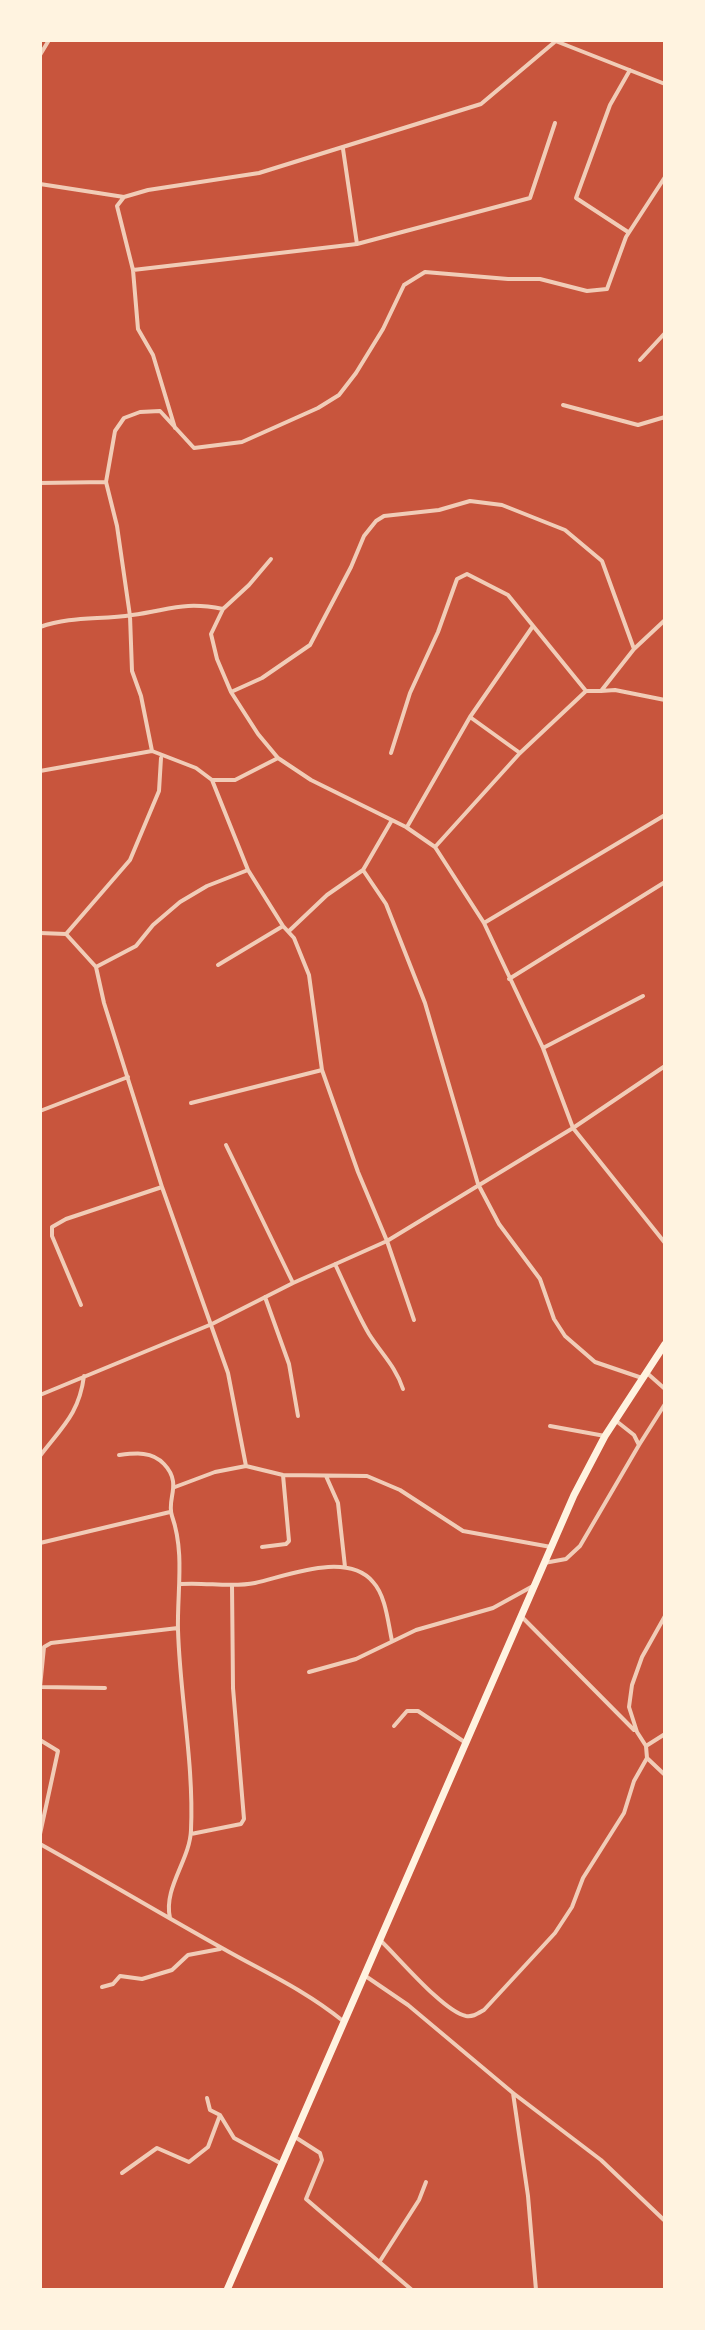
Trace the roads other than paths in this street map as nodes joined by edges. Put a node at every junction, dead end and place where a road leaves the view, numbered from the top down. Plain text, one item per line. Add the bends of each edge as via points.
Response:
1 (49, 40) edge
2 (556, 40) edge
3 (40, 55) edge
4 (630, 70) junction
5 (665, 84) edge
6 (555, 123) dead end
7 (343, 149) junction
8 (665, 177) edge
9 (40, 184) edge
10 (124, 197) junction
11 (629, 232) junction
12 (357, 244) junction
13 (133, 270) junction
14 (665, 333) edge
15 (640, 360) dead end
16 (563, 405) dead end
17 (665, 417) edge
18 (176, 430) junction
19 (106, 482) junction
20 (40, 483) edge
21 (271, 559) dead end
22 (223, 609) junction
23 (130, 616) junction
24 (665, 620) edge
25 (533, 626) junction
26 (40, 627) edge
27 (634, 649) junction
28 (586, 691) junction
29 (601, 691) junction
30 (231, 692) junction
31 (665, 700) edge
32 (470, 717) junction
33 (152, 751) junction
34 (391, 753) dead end
35 (520, 753) junction
36 (161, 757) junction
37 (278, 758) junction
38 (40, 771) edge
39 (212, 780) junction
40 (665, 815) edge
41 (392, 820) junction
42 (406, 827) junction
43 (435, 847) junction
44 (248, 870) junction
45 (363, 870) junction
46 (665, 882) edge
47 (484, 923) junction
48 (283, 926) junction
49 (289, 931) junction
50 (40, 933) edge
51 (66, 934) junction
52 (218, 965) dead end
53 (96, 967) junction
54 (509, 979) junction
55 (643, 996) dead end
56 (543, 1048) junction
57 (665, 1066) edge
58 (322, 1070) junction
59 (128, 1077) junction
60 (191, 1103) dead end
61 (40, 1111) edge
62 (573, 1128) junction
63 (226, 1145) dead end
64 (478, 1184) junction
65 (162, 1187) junction
66 (387, 1241) junction
67 (665, 1243) edge
68 (335, 1264) junction
69 (293, 1283) junction
70 (265, 1297) junction
71 (81, 1305) dead end
72 (414, 1320) dead end
73 (212, 1324) junction
74 (665, 1344) edge
75 (84, 1376) junction
76 (646, 1376) junction
77 (403, 1389) dead end
78 (665, 1389) edge
79 (40, 1395) edge
80 (665, 1404) edge
81 (298, 1416) dead end
82 (615, 1420) junction
83 (550, 1426) dead end
84 (605, 1436) junction
85 (639, 1445) junction
86 (119, 1455) dead end
87 (40, 1456) edge
88 (246, 1466) junction
89 (283, 1475) junction
90 (326, 1475) junction
91 (175, 1487) junction
92 (170, 1512) junction
93 (40, 1543) edge
94 (262, 1547) dead end
95 (551, 1547) junction
96 (543, 1563) junction
97 (345, 1567) junction
98 (181, 1584) junction
99 (232, 1585) junction
100 (533, 1586) junction
101 (521, 1615) junction
102 (665, 1616) edge
103 (178, 1628) junction
104 (392, 1641) junction
105 (309, 1672) dead end
106 (41, 1687) edge
107 (105, 1688) dead end
108 (394, 1726) dead end
109 (637, 1732) junction
110 (665, 1734) edge
111 (40, 1740) edge
112 (466, 1743) junction
113 (646, 1746) junction
114 (647, 1758) junction
115 (665, 1775) edge
116 (40, 1834) edge
117 (191, 1834) junction
118 (40, 1844) edge
119 (170, 1918) junction
120 (381, 1941) junction
121 (222, 1948) junction
122 (364, 1975) junction
123 (102, 1987) dead end
124 (343, 2021) junction
125 (513, 2093) junction
126 (207, 2098) dead end
127 (220, 2115) junction
128 (295, 2137) junction
129 (283, 2164) junction
130 (122, 2173) dead end
131 (426, 2182) dead end
132 (665, 2221) edge
133 (380, 2261) junction
134 (227, 2290) edge
135 (412, 2290) edge
136 (536, 2290) edge

1 - 3 street
2 - 4 street
2 - 7 street via 481,104
4 - 5 street
4 - 11 street via 610,105 576,198
6 - 12 street via 530,198
7 - 10 street via 259,173
7 - 12 street
8 - 11 street
9 - 10 street
10 - 13 street via 117,206
11 - 18 street via 607,289 425,272 404,285 383,329 339,395 242,442 194,448
12 - 13 street
13 - 18 street via 138,329 153,355
14 - 15 street
16 - 17 street via 638,425
18 - 19 street via 160,411 124,418 115,431
19 - 20 street
19 - 23 street
21 - 22 street
22 - 23 street via 196,604
22 - 30 street via 211,634
23 - 26 street
23 - 33 street via 132,671
24 - 27 street
25 - 28 street
25 - 32 street
25 - 34 street via 508,595 467,574 457,579
27 - 29 street
27 - 30 street via 602,561 565,530 502,505 470,501 376,521 310,645
28 - 29 street
28 - 35 street
29 - 31 street
30 - 37 street
32 - 35 street
32 - 42 street
33 - 36 street
33 - 38 street
35 - 43 street
36 - 39 street via 196,768
36 - 51 street via 159,791 130,860
37 - 39 street via 235,780
37 - 41 street
39 - 44 street
40 - 47 street
41 - 42 street
41 - 45 street
42 - 43 street
43 - 47 street
44 - 48 street
44 - 53 street via 180,902 136,946
45 - 49 street
45 - 64 street via 386,904 425,1003
46 - 54 street
47 - 54 street
48 - 49 street
48 - 52 street
49 - 58 street via 309,975
50 - 51 street
51 - 53 street
53 - 59 street
54 - 56 street
55 - 56 street
56 - 62 street
57 - 62 street
58 - 60 street
58 - 66 street
59 - 61 street
59 - 65 street
62 - 64 street
62 - 67 street
63 - 69 street
64 - 66 street
64 - 76 street via 499,1224 540,1279 565,1336 595,1362
65 - 71 street via 52,1227
65 - 73 street
66 - 68 street
66 - 72 street
68 - 69 street
68 - 77 street
69 - 70 street
70 - 73 street
70 - 81 street via 289,1364
73 - 75 street
73 - 88 street via 228,1373
74 - 76 highway
75 - 79 street
75 - 87 street via 76,1410
76 - 78 street
76 - 82 highway
80 - 85 street
82 - 84 highway
82 - 85 street
83 - 84 street
84 - 95 highway
85 - 96 street via 580,1546 566,1559
86 - 91 street via 146,1453 155,1458 166,1465
88 - 89 street
88 - 91 street
89 - 90 street
89 - 94 street via 289,1541
90 - 95 street via 367,1476 463,1531
90 - 97 street via 338,1503
91 - 92 street
92 - 93 street
92 - 98 street via 177,1526
95 - 96 highway
96 - 100 highway
97 - 99 street
97 - 104 street via 373,1582
98 - 99 street
98 - 103 street
99 - 117 street via 233,1688 244,1819
100 - 101 highway
100 - 104 street via 493,1608
101 - 109 street
101 - 112 highway
102 - 109 street via 632,1685 629,1707
103 - 106 street via 51,1643 44,1647
103 - 117 street
104 - 105 street via 356,1659
106 - 107 street
108 - 112 street via 407,1711 418,1711
109 - 113 street
110 - 113 street
111 - 116 street via 58,1751
112 - 120 highway
113 - 114 street
114 - 115 street
114 - 120 street via 618,1825 583,1878 572,1907 484,2010 463,2016 449,2008
117 - 119 street via 170,1899
118 - 119 street
119 - 121 street
120 - 122 highway
121 - 123 street via 188,1955 172,1970 142,1979 120,1976
121 - 124 street via 313,1997
122 - 124 highway
122 - 125 street
124 - 128 highway
125 - 132 street via 601,2160
125 - 136 street
126 - 127 street via 210,2110
127 - 129 street via 234,2138
127 - 130 street via 208,2147 189,2162 157,2148
128 - 129 highway
128 - 133 street via 320,2153 322,2160 306,2199
129 - 134 highway
131 - 133 street
133 - 135 street

